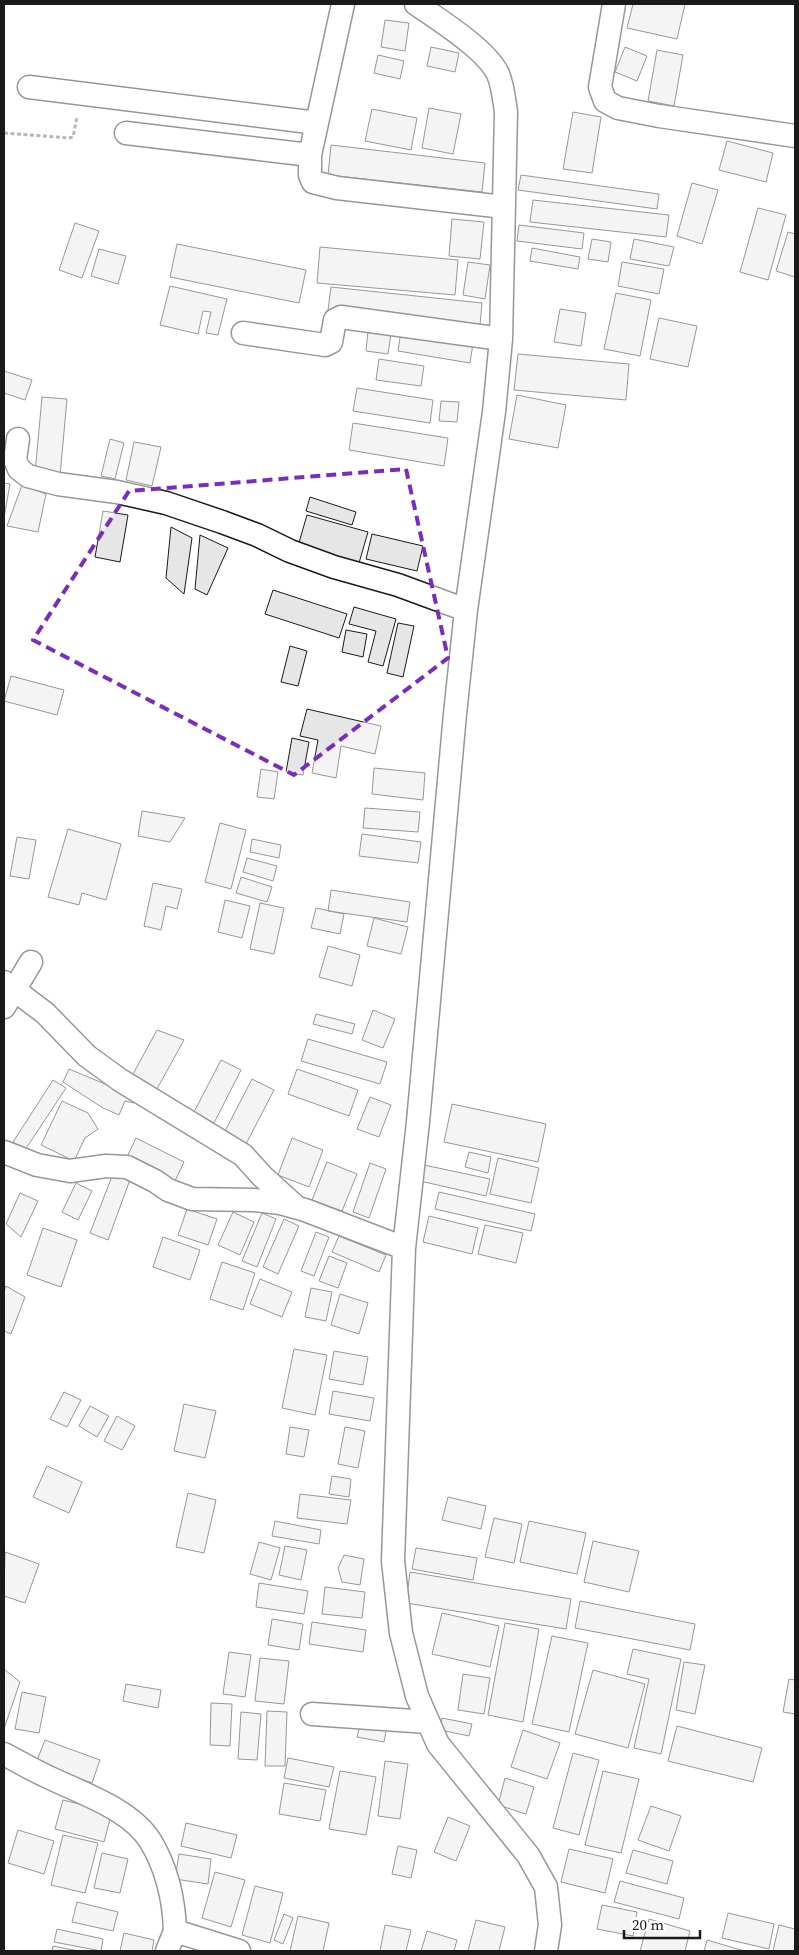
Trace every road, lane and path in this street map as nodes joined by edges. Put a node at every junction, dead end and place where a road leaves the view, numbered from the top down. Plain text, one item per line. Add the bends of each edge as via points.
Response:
1 (343, 4) edge
2 (416, 4) edge
3 (614, 4) edge
4 (29, 87) dead end
5 (78, 94) junction
6 (316, 123) junction
7 (4, 133) edge
8 (126, 133) dead end
9 (795, 136) edge
10 (310, 155) junction
11 (504, 207) junction
12 (243, 333) dead end
13 (501, 339) junction
14 (18, 439) dead end
15 (466, 610) junction
16 (30, 962) dead end
17 (7, 993) edge
18 (4, 1152) edge
19 (297, 1208) junction
20 (404, 1248) junction
21 (312, 1714) dead end
22 (428, 1722) junction
23 (4, 1754) edge
24 (171, 1941) edge
25 (239, 1951) edge
26 (546, 1951) edge

1 - 6 street
2 - 11 street via 442,21 487,59 497,72 506,112
3 - 9 street via 600,88 605,100 618,108 659,116
4 - 5 street
5 - 6 street
5 - 7 path via 73,137
6 - 10 street
8 - 10 street
10 - 11 street via 310,175 313,182 323,186
11 - 13 street
12 - 13 street via 325,345 331,342 335,320 342,317
13 - 15 street
14 - 15 street via 15,460 19,469 28,476 166,503 334,567 398,585
15 - 20 street
16 - 17 street
17 - 19 street via 45,1013 87,1056 120,1080 243,1155
18 - 19 street via 38,1165 70,1171 127,1167 168,1190 192,1199 254,1200
19 - 20 street
20 - 22 street via 393,1561 401,1633
21 - 22 street
22 - 26 street via 438,1744 528,1855 546,1888 550,1925
23 - 24 street via 109,1805 150,1841 164,1868 174,1906
24 - 25 street

